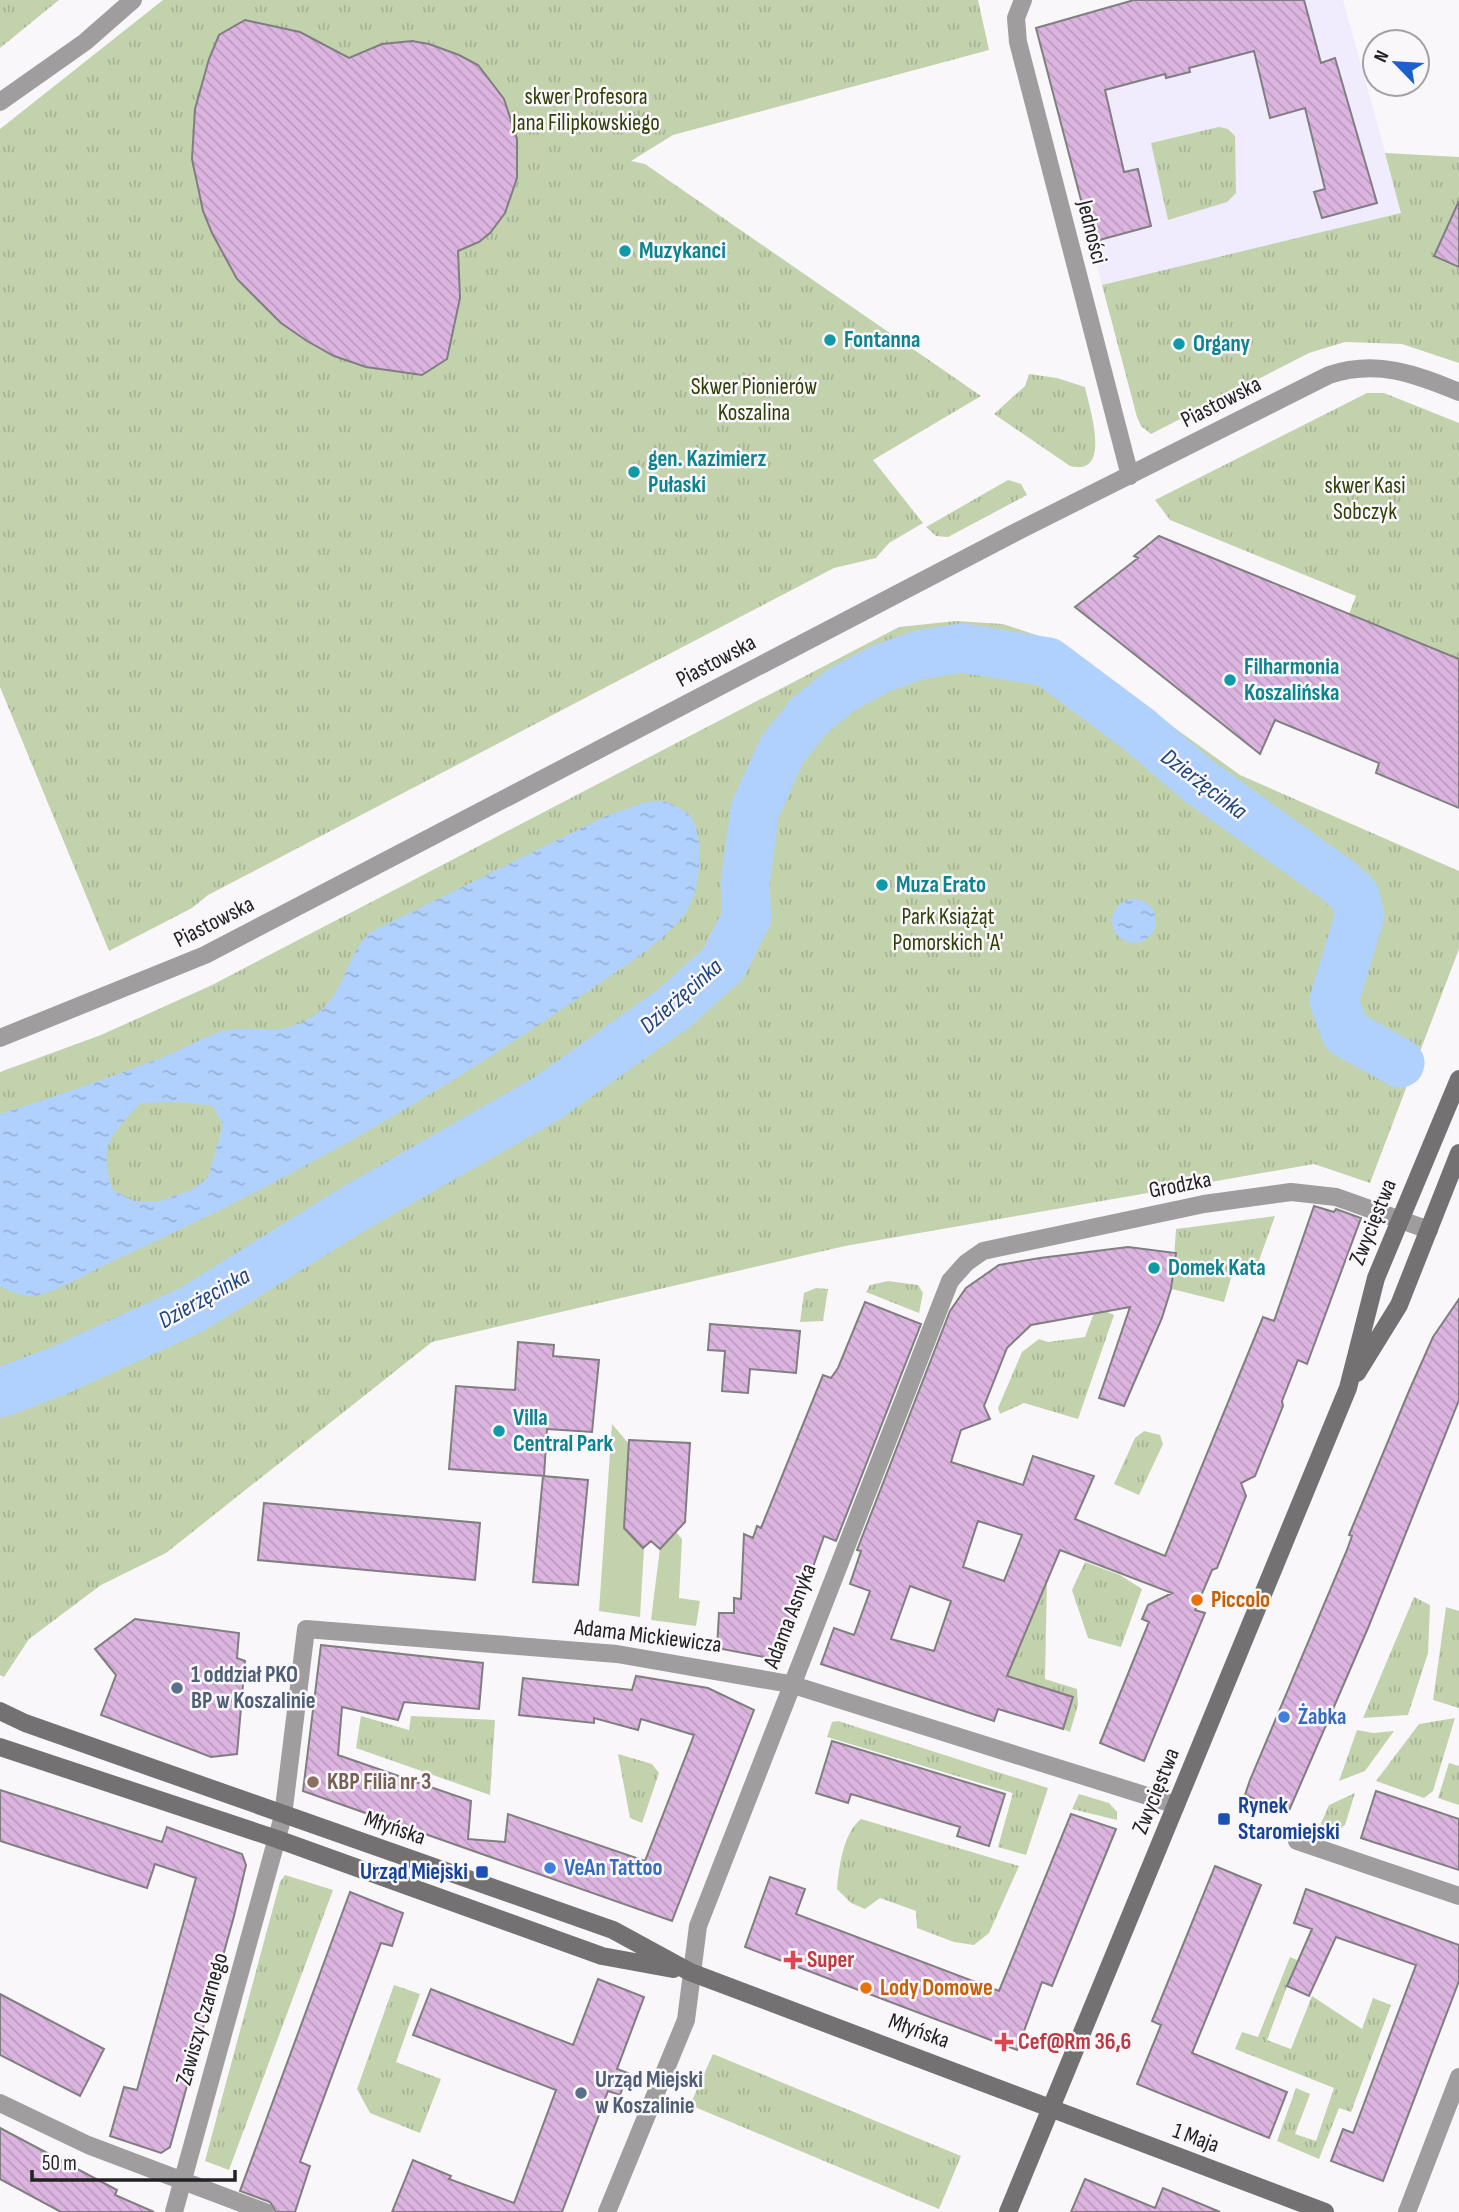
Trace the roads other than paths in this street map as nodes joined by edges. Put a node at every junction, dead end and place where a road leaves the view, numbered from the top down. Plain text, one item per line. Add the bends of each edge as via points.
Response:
1 (133, 0) edge
2 (1023, 0) edge
3 (0, 102) edge
4 (1459, 391) edge
5 (1130, 476) junction
6 (0, 1038) edge
7 (1459, 1079) edge
8 (1459, 1153) edge
9 (1400, 1218) junction
10 (1429, 1230) junction
11 (950, 1282) joint
12 (1348, 1388) junction
13 (790, 1684) junction
14 (0, 1711) edge
15 (0, 1747) edge
16 (1176, 1805) junction
17 (283, 1816) junction
18 (277, 1839) junction
19 (1297, 1841) dead end
20 (1459, 1896) edge
21 (690, 1972) junction
22 (1459, 2077) edge
23 (0, 2103) edge
24 (1051, 2110) junction
25 (182, 2182) junction
26 (174, 2212) edge
27 (265, 2212) edge
28 (607, 2212) edge
29 (1009, 2212) edge
30 (1325, 2212) edge
31 (1407, 2212) edge

1 - 3 street
2 - 5 street, Jedności via 1016,18 1018,42
4 - 5 street, Piastowska via 1395,369 1346,370
5 - 6 street, Piastowska via 205,955
7 - 9 street, Zwycięstwa
8 - 10 street, Zwycięstwa
9 - 10 street, Grodzka
9 - 11 street, Grodzka via 1336,1197 1291,1192 1261,1195 983,1251
9 - 12 street, Zwycięstwa via 1376,1278
10 - 12 street, Zwycięstwa via 1399,1305
11 - 13 street, Adama Asnyka
12 - 16 street, Zwycięstwa
13 - 16 street, Adama Mickiewicza
13 - 17 street, Adama Mickiewicza via 617,1654 306,1629
13 - 21 street, Adama Asnyka via 698,1926
14 - 17 street, Młyńska
15 - 18 street, Młyńska
16 - 24 street, Zwycięstwa
17 - 18 street, Adama Mickiewicza
17 - 21 street, Młyńska via 613,1930
18 - 21 street, Młyńska via 602,1956
18 - 25 street, Zawiszy Czarnego
19 - 20 street
21 - 24 street, Młyńska
21 - 28 street via 686,2020
22 - 31 street
23 - 25 street
24 - 29 street, Zwycięstwa
24 - 30 street, 1 Maja
25 - 26 street, Zawiszy Czarnego
25 - 27 street

